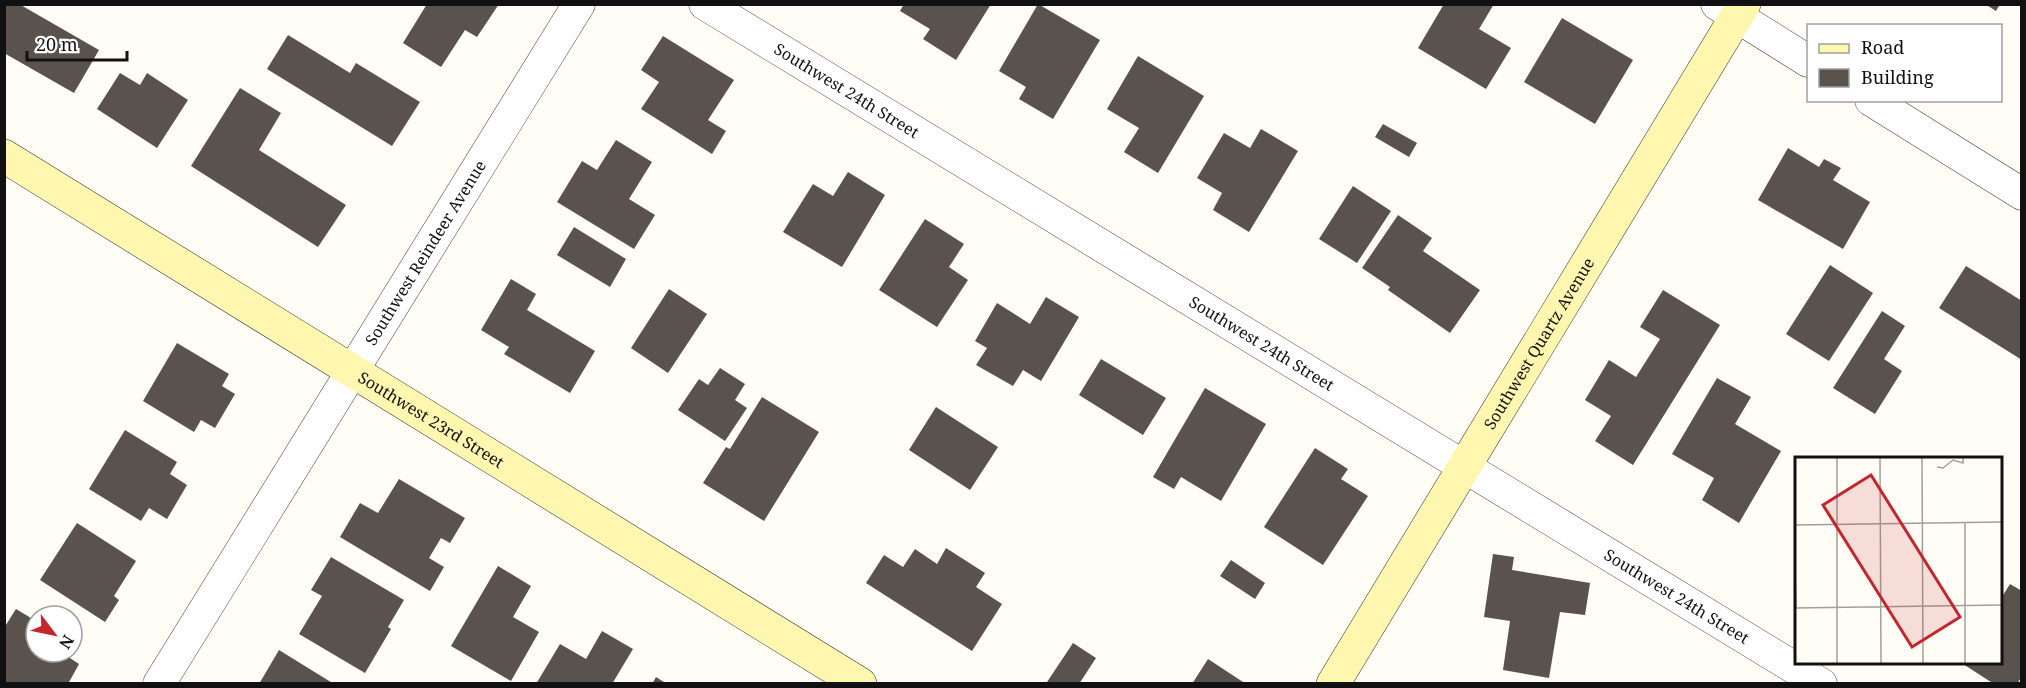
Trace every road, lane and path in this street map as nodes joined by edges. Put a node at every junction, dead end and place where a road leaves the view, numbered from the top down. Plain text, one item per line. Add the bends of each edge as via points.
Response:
1 (579, 4) edge
2 (705, 4) edge
3 (1733, 9) edge
4 (1807, 60) edge
5 (1874, 102) edge
6 (4, 156) edge
7 (2022, 194) edge
8 (352, 369) junction
9 (1465, 468) junction
10 (159, 684) edge
11 (860, 684) edge
12 (1333, 684) edge
13 (1821, 684) edge

1 - 8 street, Southwest Reindeer Avenue
2 - 9 street, Southwest 24th Street
3 - 4 street
3 - 9 street, Southwest Quartz Avenue
5 - 7 street
6 - 8 street, Southwest 23rd Street
8 - 10 street, Southwest Reindeer Avenue
8 - 11 street, Southwest 23rd Street
9 - 12 street, Southwest Quartz Avenue
9 - 13 street, Southwest 24th Street

